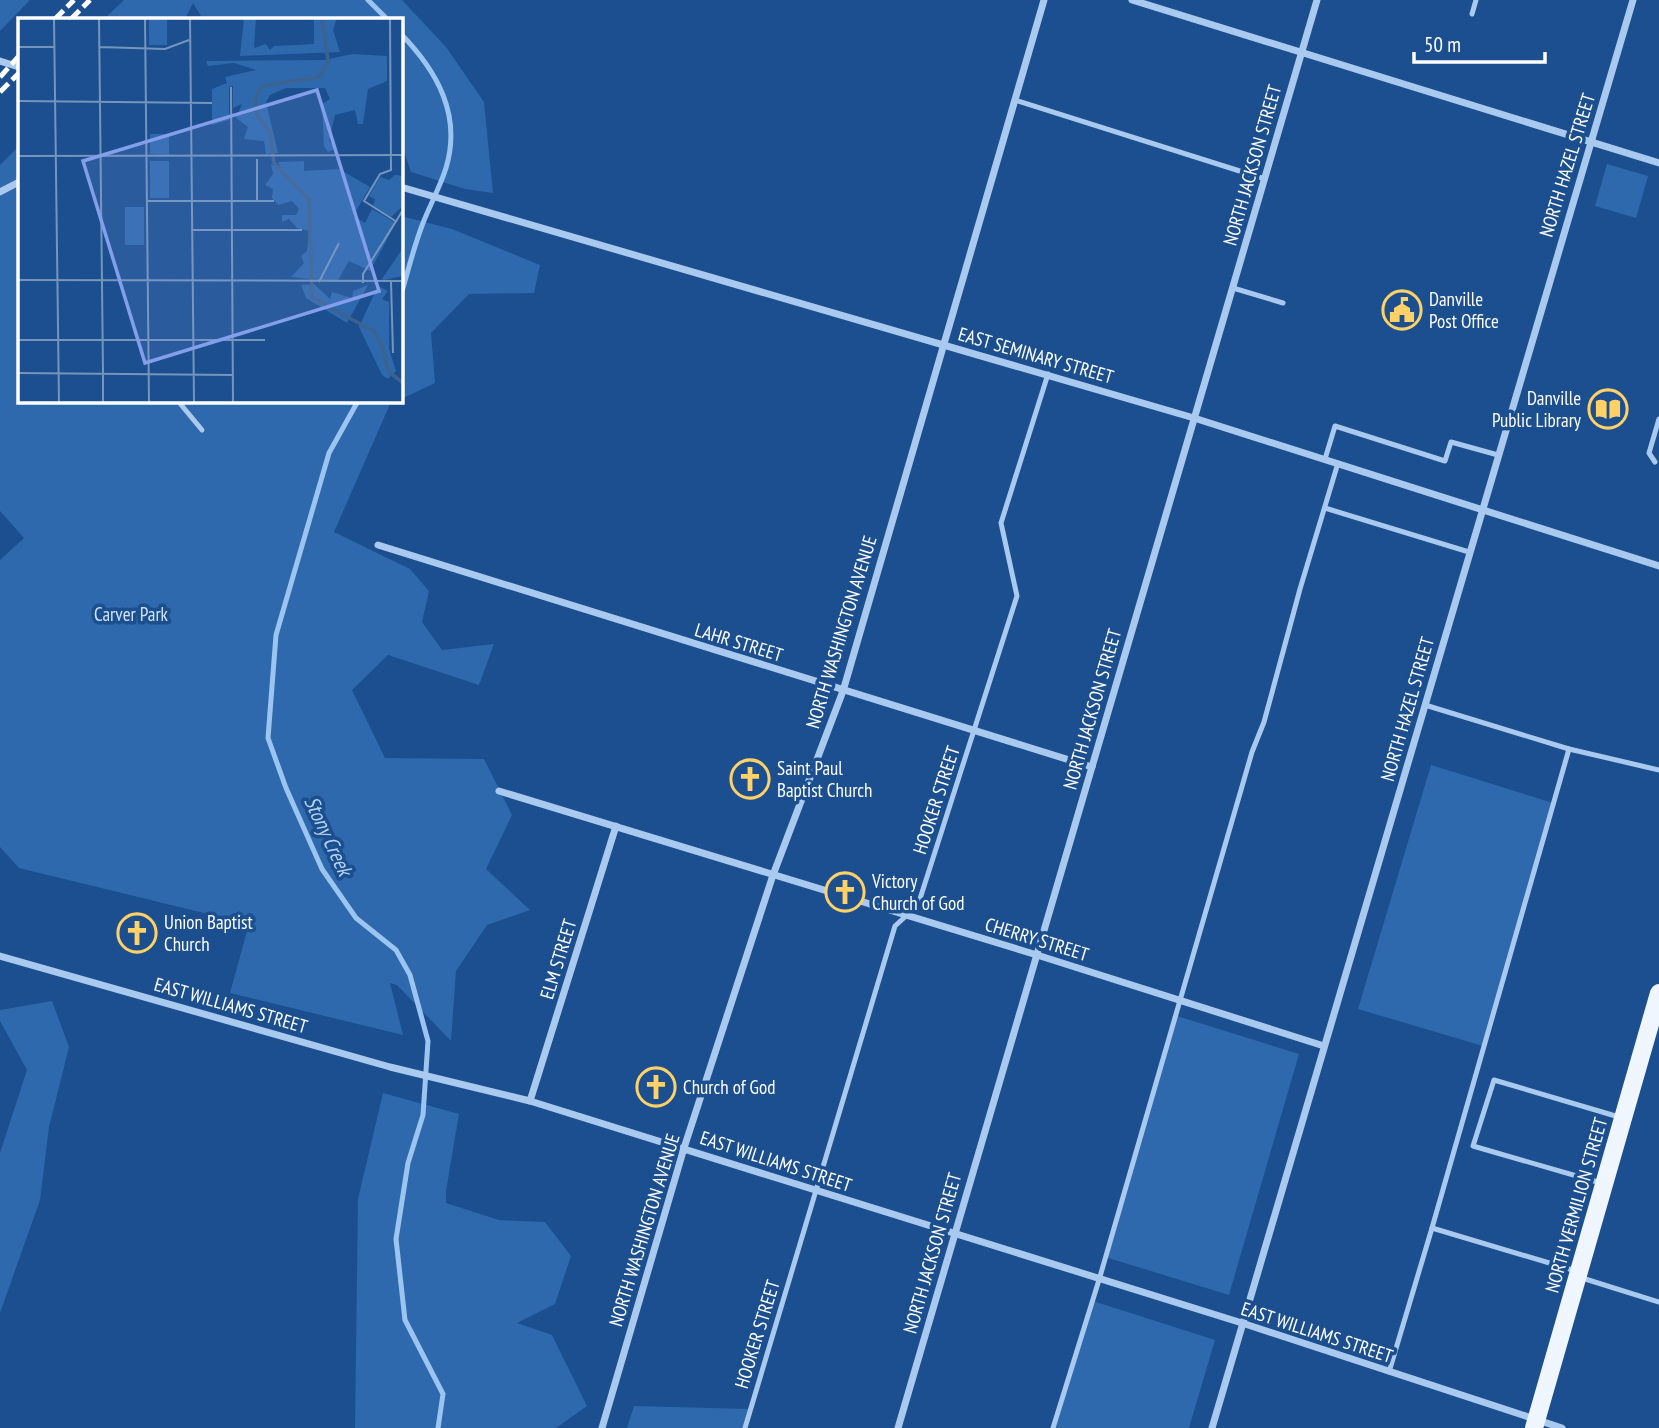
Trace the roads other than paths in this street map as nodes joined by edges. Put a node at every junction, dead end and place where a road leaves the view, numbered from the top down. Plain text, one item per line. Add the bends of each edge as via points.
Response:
1 (1044, 0) edge
2 (1132, 0) edge
3 (1317, 0) edge
4 (1476, 0) edge
5 (1633, 0) edge
6 (1472, 14) dead end
7 (1302, 53) junction
8 (0, 61) edge
9 (18, 67) edge
10 (1015, 100) junction
11 (1590, 142) junction
12 (1659, 163) edge
13 (1265, 178) junction
14 (18, 183) edge
15 (402, 187) edge
16 (0, 192) edge
17 (1233, 288) junction
18 (1283, 303) dead end
19 (944, 344) junction
20 (1048, 374) junction
21 (179, 402) edge
22 (1194, 418) junction
23 (1659, 419) edge
24 (202, 430) dead end
25 (1498, 455) junction
26 (1325, 459) junction
27 (1655, 462) dead end
28 (1338, 463) junction
29 (1325, 508) junction
30 (1482, 510) junction
31 (378, 545) dead end
32 (1469, 552) junction
33 (1659, 566) edge
34 (843, 691) junction
35 (1425, 705) junction
36 (976, 731) junction
37 (1569, 749) junction
38 (1092, 767) junction
39 (1659, 770) edge
40 (499, 791) dead end
41 (616, 825) junction
42 (773, 875) junction
43 (907, 915) junction
44 (1037, 955) junction
45 (0, 956) edge
46 (1659, 993) edge
47 (1181, 1000) junction
48 (1324, 1046) junction
49 (530, 1101) junction
50 (1623, 1118) junction
51 (684, 1148) junction
52 (1604, 1184) junction
53 (817, 1190) junction
54 (1432, 1228) junction
55 (954, 1233) junction
56 (1578, 1274) junction
57 (1099, 1279) junction
58 (1659, 1302) edge
59 (1242, 1323) junction
60 (1390, 1372) junction
61 (1535, 1424) edge
62 (601, 1428) edge
63 (745, 1428) edge
64 (898, 1428) edge
65 (1053, 1428) edge
66 (1212, 1428) edge
67 (1562, 1428) edge

1 - 10 street, NORTH WASHINGTON AVENUE
2 - 7 street
3 - 7 street, NORTH JACKSON STREET
4 - 6 lane
5 - 11 street, NORTH HAZEL STREET
7 - 11 street
7 - 13 street, NORTH JACKSON STREET
8 - 9 street
10 - 13 lane
10 - 19 street, NORTH WASHINGTON AVENUE
11 - 12 street
11 - 25 street, NORTH HAZEL STREET
13 - 17 street, NORTH JACKSON STREET
14 - 16 street
15 - 19 street, EAST SEMINARY STREET
17 - 18 lane
17 - 22 street, NORTH JACKSON STREET
19 - 20 street, EAST SEMINARY STREET
19 - 34 street, NORTH WASHINGTON AVENUE
20 - 22 street, EAST SEMINARY STREET
20 - 36 lane, HOOKER STREET via 1001,523 1017,596
21 - 24 lane
22 - 26 street, EAST SEMINARY STREET
22 - 38 street, NORTH JACKSON STREET
23 - 27 lane via 1649,453
25 - 26 lane via 1451,442 1445,461 1335,426
25 - 30 street, NORTH HAZEL STREET
26 - 28 street, EAST SEMINARY STREET
28 - 29 lane
28 - 30 street, EAST SEMINARY STREET
29 - 32 lane
29 - 47 lane
30 - 32 street, NORTH HAZEL STREET
30 - 33 street, EAST SEMINARY STREET
31 - 34 street, LAHR STREET
32 - 35 street, NORTH HAZEL STREET
34 - 36 street, LAHR STREET
34 - 42 street, NORTH WASHINGTON AVENUE
35 - 37 lane
35 - 48 street, NORTH HAZEL STREET
36 - 38 street, LAHR STREET
36 - 43 lane, HOOKER STREET via 918,905
37 - 39 lane
37 - 54 lane
38 - 44 street, NORTH JACKSON STREET
40 - 41 street, CHERRY STREET
41 - 42 street, CHERRY STREET
41 - 49 street, ELM STREET
42 - 43 street, CHERRY STREET
42 - 51 street, NORTH WASHINGTON AVENUE
43 - 44 street, CHERRY STREET
43 - 53 lane, HOOKER STREET via 895,926
44 - 47 street, CHERRY STREET
44 - 55 street, NORTH JACKSON STREET
45 - 49 street, EAST WILLIAMS STREET via 390,1067
46 - 50 main road, NORTH VERMILION STREET
47 - 48 street, CHERRY STREET
47 - 57 lane
48 - 59 street, NORTH HAZEL STREET
49 - 51 street, EAST WILLIAMS STREET
50 - 52 main road, NORTH VERMILION STREET
50 - 52 lane via 1494,1080 1473,1146
51 - 53 street, EAST WILLIAMS STREET
51 - 62 street, NORTH WASHINGTON AVENUE
52 - 56 main road, NORTH VERMILION STREET
53 - 55 street, EAST WILLIAMS STREET
53 - 63 lane, HOOKER STREET
54 - 56 lane
54 - 60 lane
55 - 57 street, EAST WILLIAMS STREET
55 - 64 street, NORTH JACKSON STREET
56 - 58 lane
56 - 61 main road, NORTH VERMILION STREET
57 - 59 street, EAST WILLIAMS STREET
57 - 65 lane
59 - 60 street, EAST WILLIAMS STREET
59 - 66 street, NORTH HAZEL STREET
60 - 61 street, EAST WILLIAMS STREET
61 - 67 street, EAST WILLIAMS STREET

